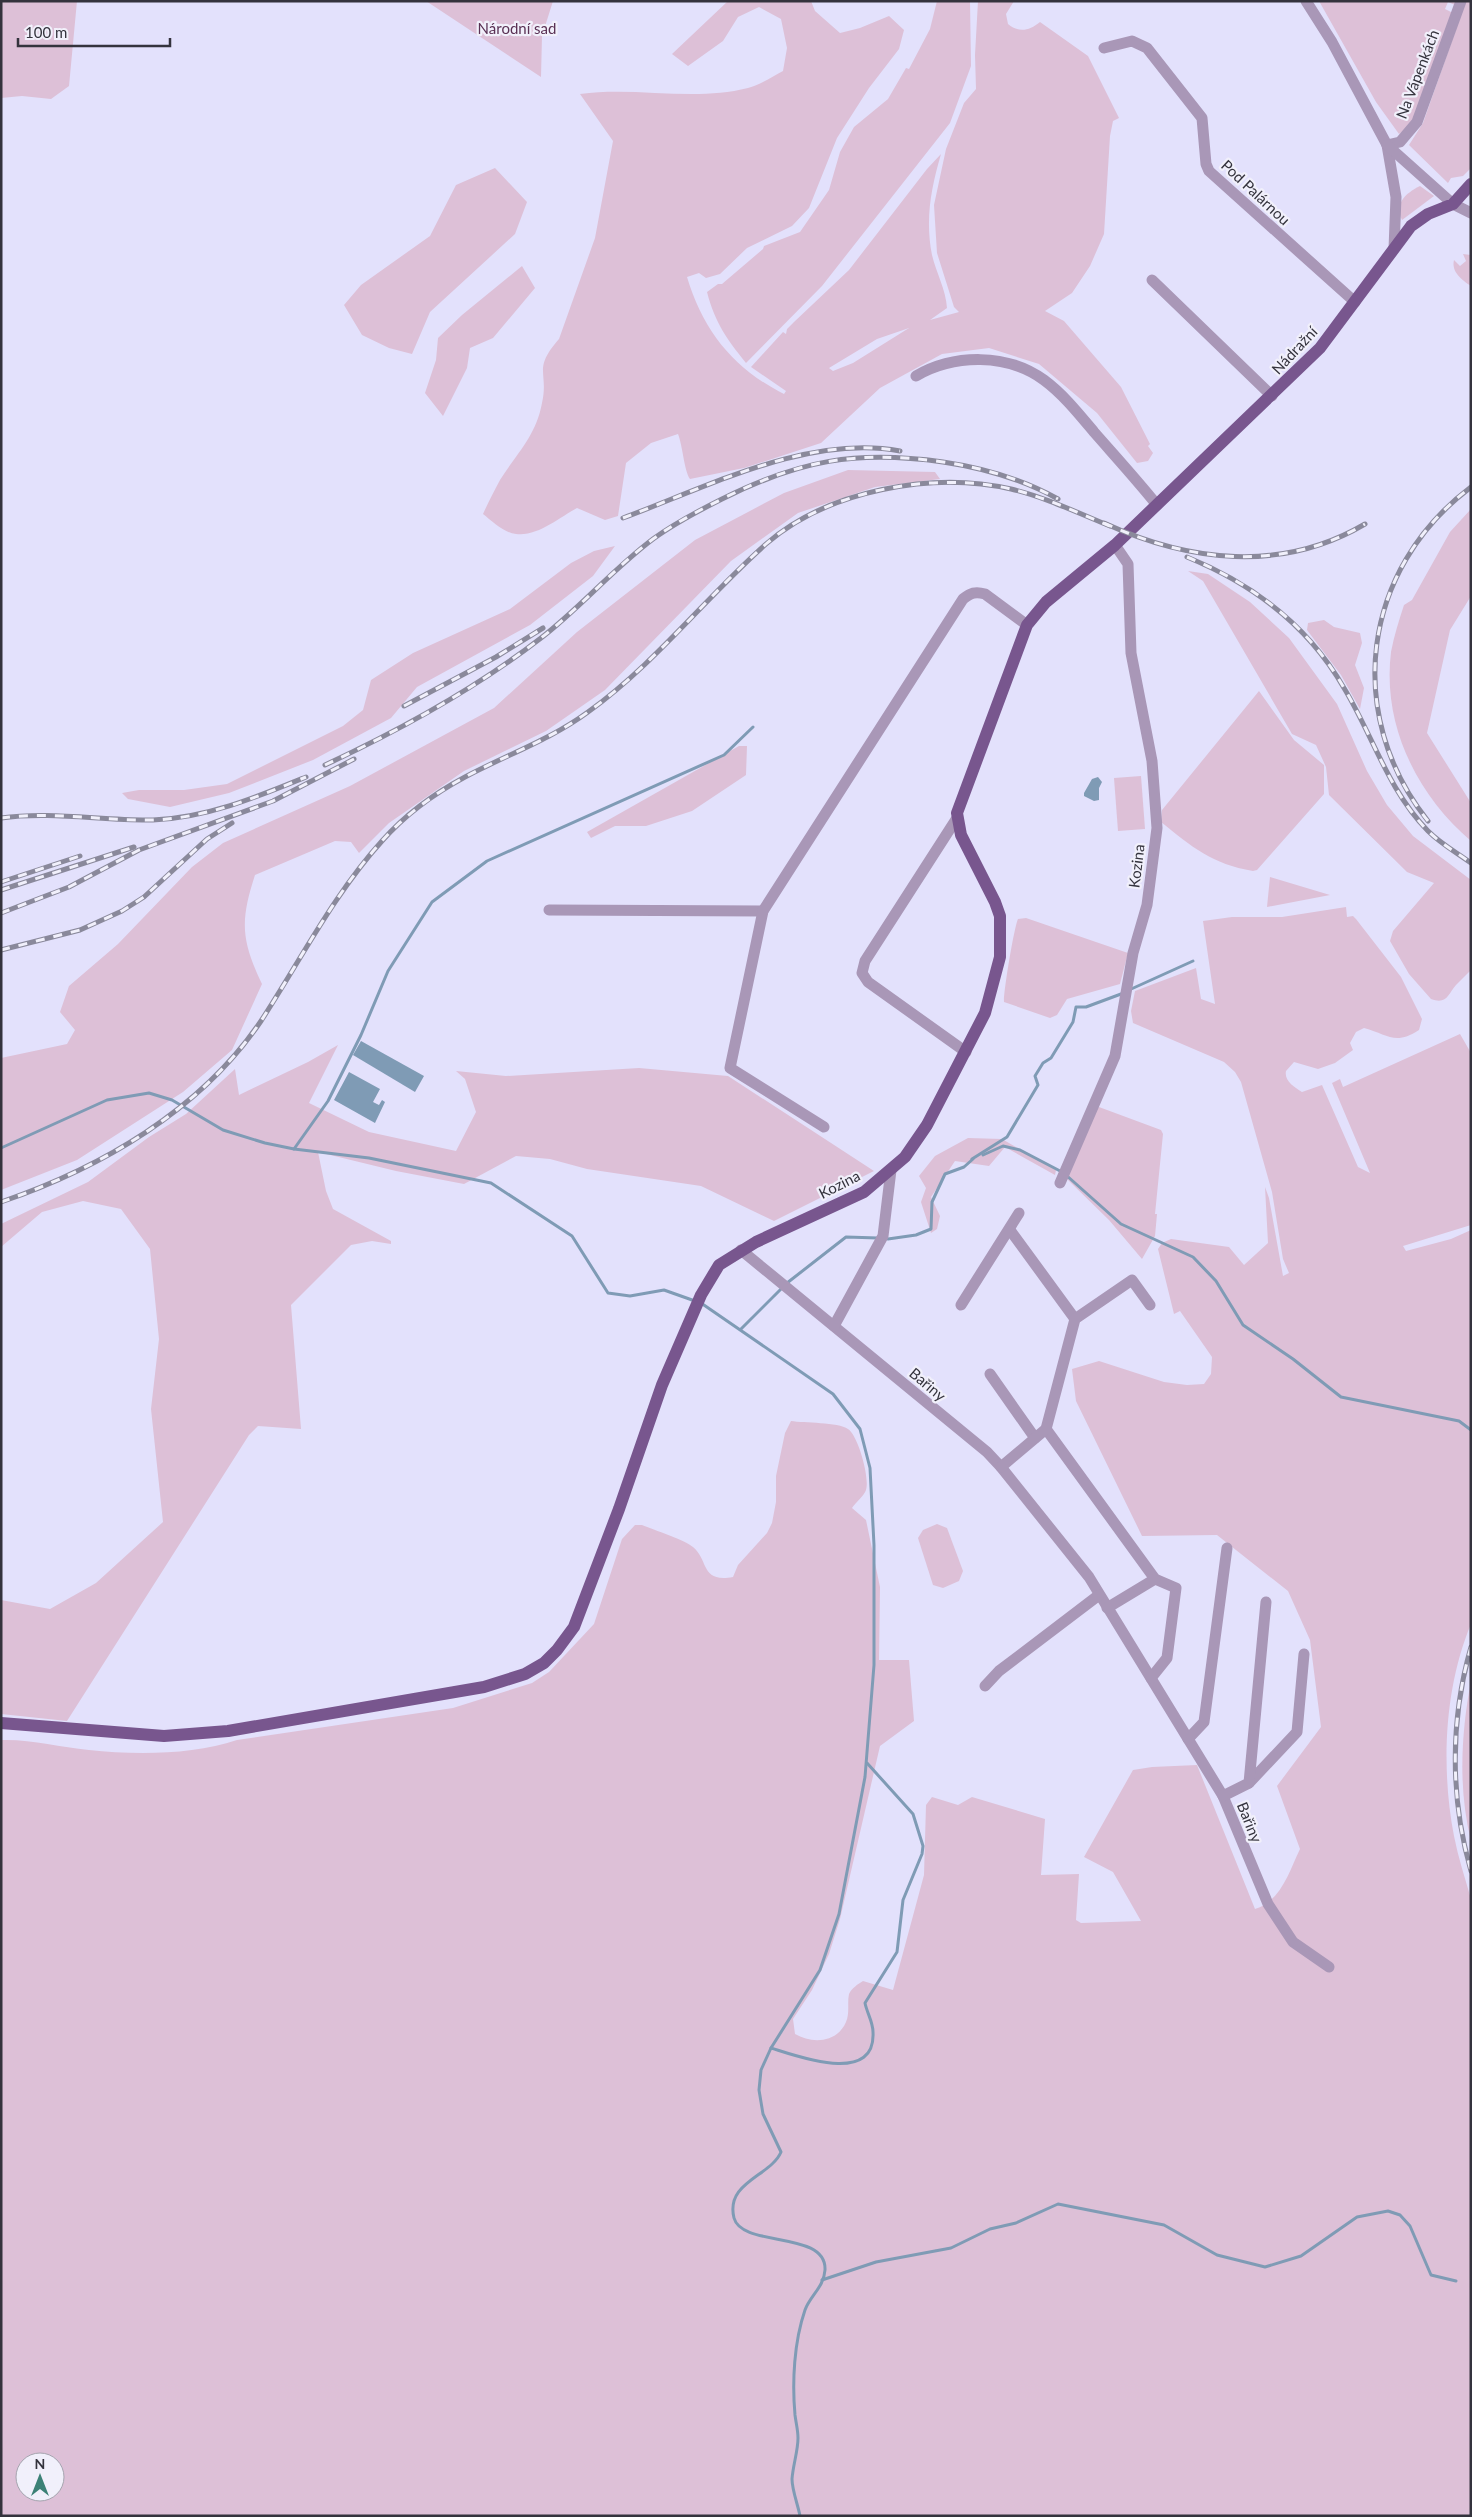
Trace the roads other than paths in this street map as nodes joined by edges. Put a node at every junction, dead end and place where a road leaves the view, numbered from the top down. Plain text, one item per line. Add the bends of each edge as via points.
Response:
1 (1461, 1) edge
2 (1308, 3) edge
3 (1104, 48) dead end
4 (1387, 144) junction
5 (1471, 184) edge
6 (1453, 204) junction
7 (1471, 213) edge
8 (1394, 249) junction
9 (1152, 280) dead end
10 (1355, 302) junction
11 (916, 376) dead end
12 (1272, 396) junction
13 (1157, 505) junction
14 (1115, 545) junction
15 (1027, 625) junction
16 (957, 818) junction
17 (549, 910) dead end
18 (763, 911) junction
19 (966, 1052) junction
20 (824, 1128) dead end
21 (891, 1170) junction
22 (1060, 1183) dead end
23 (1019, 1213) dead end
24 (1010, 1230) junction
25 (741, 1250) junction
26 (1150, 1305) dead end
27 (961, 1306) dead end
28 (1075, 1320) junction
29 (834, 1326) junction
30 (990, 1374) dead end
31 (1046, 1428) junction
32 (1035, 1438) junction
33 (1001, 1466) junction
34 (1228, 1548) dead end
35 (1155, 1579) junction
36 (1099, 1595) junction
37 (1266, 1602) dead end
38 (1108, 1608) junction
39 (1304, 1654) dead end
40 (1151, 1678) junction
41 (985, 1686) dead end
42 (1, 1723) edge
43 (1188, 1739) junction
44 (1249, 1783) junction
45 (1223, 1796) junction
46 (1329, 1967) dead end

1 - 4 street, Na Vápenkách via 1417,122 1400,142
2 - 4 street
3 - 10 street, Pod Palárnou via 1132,41 1147,48 1202,118 1209,171
4 - 6 street
4 - 8 street via 1396,197
5 - 6 main road
6 - 7 street
6 - 8 main road, Nádražní via 1416,222
8 - 10 main road, Nádražní
9 - 12 street
10 - 12 main road, Nádražní via 1320,348
11 - 13 street via 939,365 969,360 1000,363 1032,373 1072,407
12 - 13 main road, Nádražní
13 - 14 main road, Nádražní
14 - 15 main road via 1046,602
14 - 22 street, Kozina via 1128,564 1131,653 1152,761 1157,828 1147,905 1133,953 1115,1056
15 - 16 main road
15 - 18 street via 985,594 970,593 962,599
16 - 19 main road, Kozina via 964,842 995,902 1001,932 994,984
16 - 19 street via 865,961 862,973 868,982
17 - 18 street
18 - 20 street via 730,1068
19 - 21 main road, Kozina via 923,1133
21 - 25 main road, Kozina via 864,1192
21 - 29 street via 883,1236
23 - 24 street
24 - 27 street
24 - 28 street
25 - 29 street, Bařiny
25 - 42 main road, Kozina via 719,1265 701,1295 662,1385 577,1620 557,1650 535,1668 484,1687 228,1731 164,1736
26 - 28 street via 1132,1280
28 - 31 street
29 - 33 street, Bařiny
30 - 32 street
31 - 32 street
31 - 35 street
32 - 33 street
33 - 36 street, Bařiny via 1059,1538
34 - 43 street via 1204,1722
35 - 38 street
35 - 40 street via 1176,1588 1168,1658
36 - 38 street, Bařiny
36 - 41 street via 999,1671
37 - 44 street
38 - 40 street, Bařiny
39 - 44 street via 1296,1732
40 - 43 street, Bařiny
43 - 45 street, Bařiny
44 - 45 street
45 - 46 street, Bařiny via 1268,1904 1293,1942

